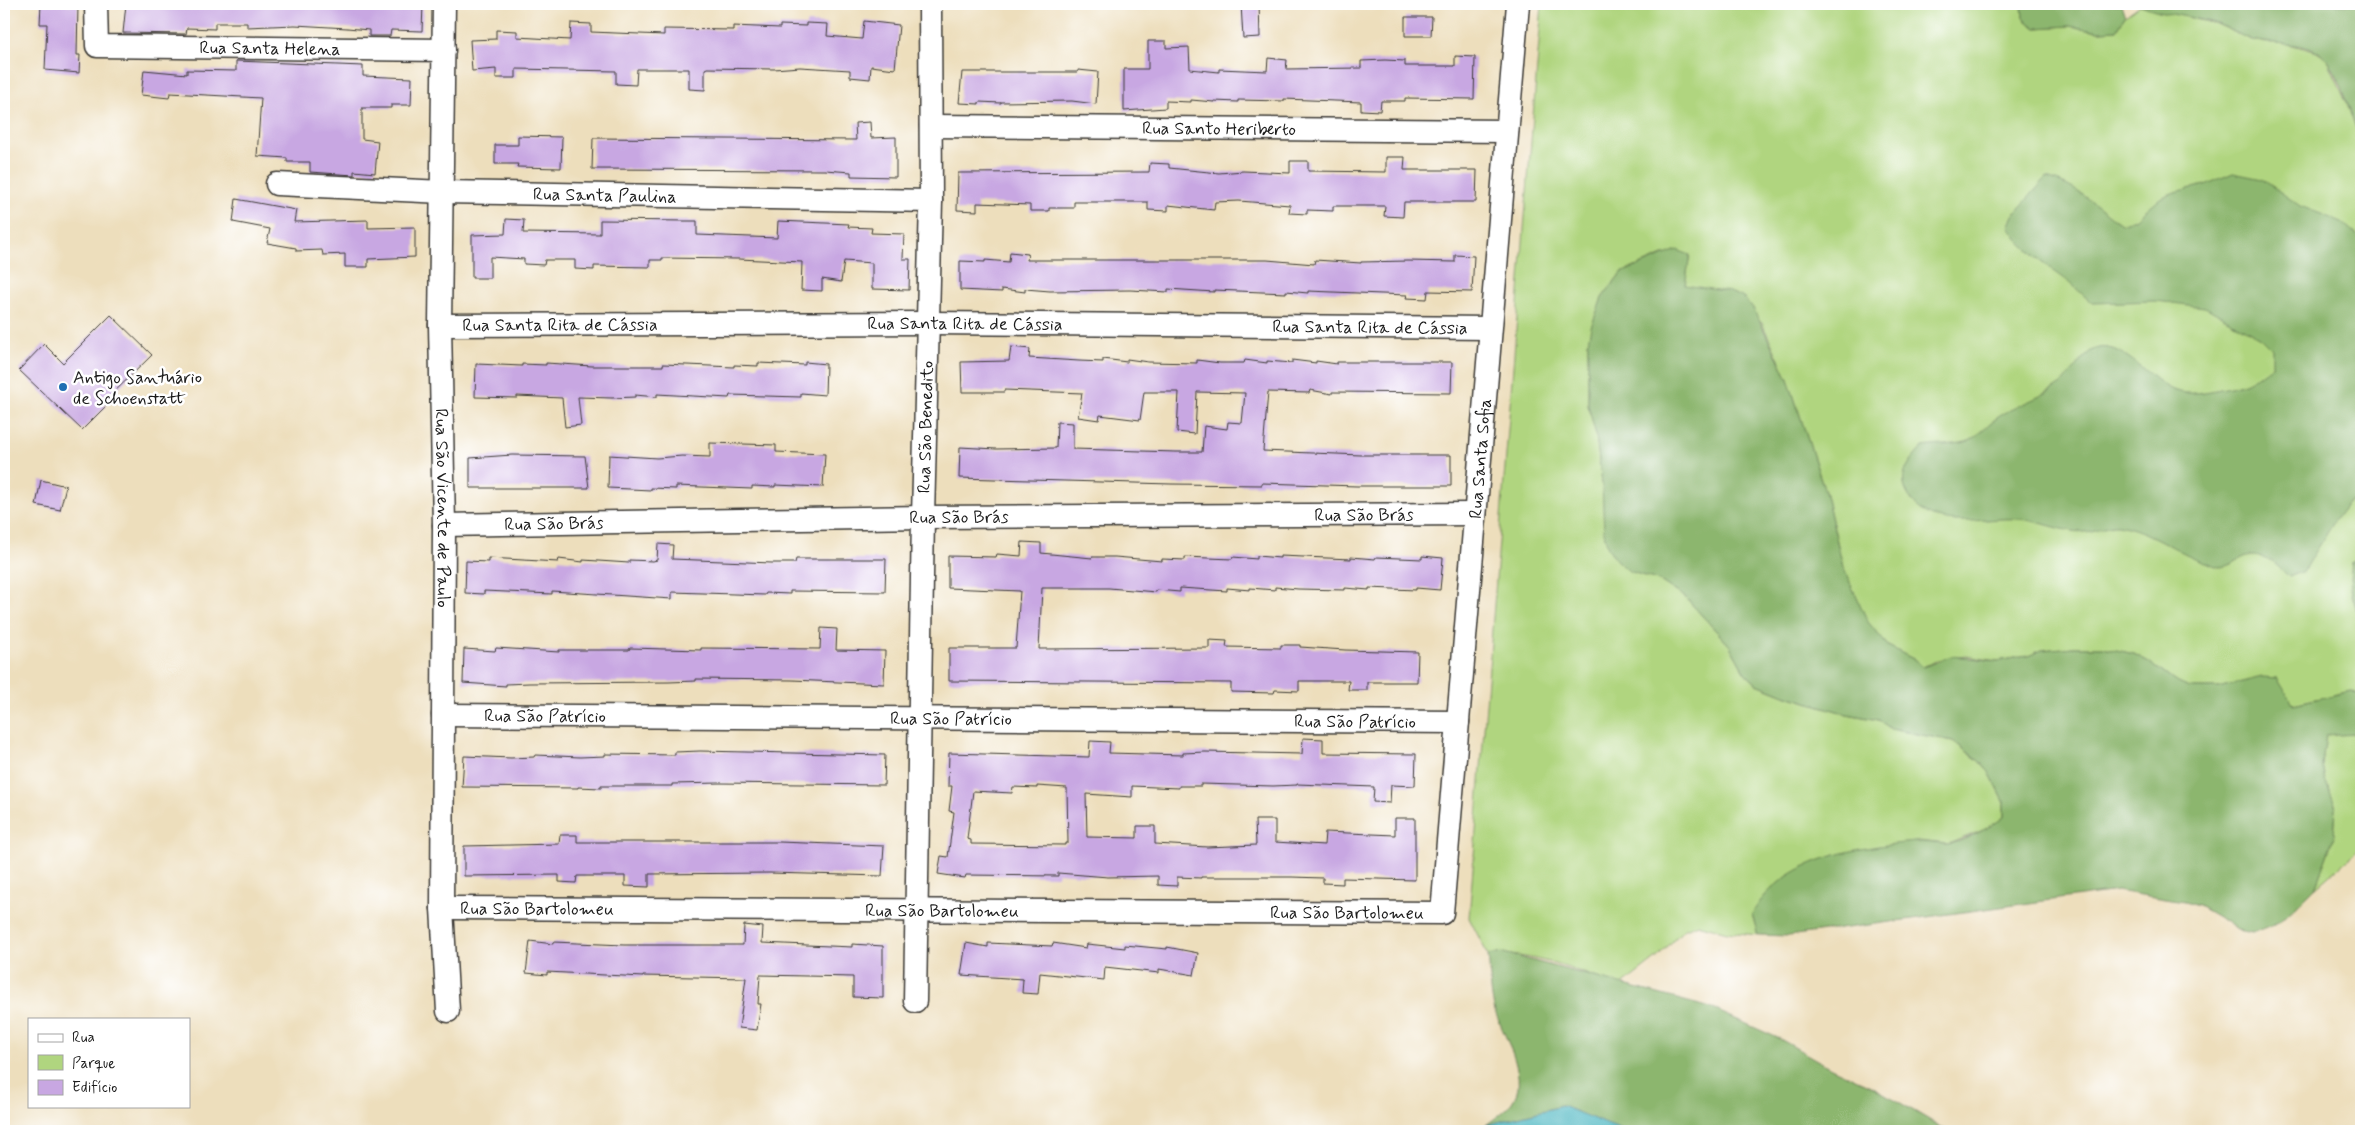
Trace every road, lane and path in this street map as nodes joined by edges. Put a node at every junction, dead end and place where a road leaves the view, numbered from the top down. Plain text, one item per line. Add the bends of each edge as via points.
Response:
1 (96, 4) edge
2 (444, 4) edge
3 (930, 4) edge
4 (1518, 4) edge
5 (444, 50) junction
6 (930, 126) junction
7 (1507, 131) junction
8 (277, 184) dead end
9 (443, 192) junction
10 (931, 201) junction
11 (928, 323) junction
12 (440, 325) junction
13 (1490, 328) junction
14 (1475, 514) junction
15 (922, 517) junction
16 (444, 525) junction
17 (443, 716) junction
18 (921, 717) junction
19 (1458, 722) junction
20 (442, 908) junction
21 (917, 910) junction
22 (1442, 913) joint
23 (915, 1001) dead end
24 (448, 1010) dead end

1 - 5 street, Rua Santa Helena via 97,46
2 - 5 street, Rua São Vicente de Paulo
3 - 6 street, Rua São Benedito
4 - 7 street, Rua Santa Sofia
5 - 9 street, Rua São Vicente de Paulo
6 - 7 street, Rua Santo Heriberto
6 - 10 street, Rua São Benedito
7 - 13 street, Rua Santa Sofia
8 - 9 street, Rua Santa Paulina
9 - 10 street, Rua Santa Paulina
9 - 12 street, Rua São Vicente de Paulo
10 - 11 street, Rua São Benedito
11 - 12 street, Rua Santa Rita de Cássia
11 - 13 street, Rua Santa Rita de Cássia
11 - 15 street, Rua São Benedito
12 - 16 street, Rua São Vicente de Paulo
13 - 14 street, Rua Santa Sofia
14 - 15 street, Rua São Brás
14 - 19 street, Rua Santa Sofia
15 - 16 street, Rua São Brás
15 - 18 street, Rua São Benedito
16 - 17 street, Rua São Vicente de Paulo
17 - 18 street, Rua São Patrício
17 - 20 street, Rua São Vicente de Paulo
18 - 19 street, Rua São Patrício
18 - 21 street, Rua São Benedito
19 - 22 street, Rua Santa Sofia
20 - 21 street, Rua São Bartolomeu
20 - 24 street, Rua São Vicente de Paulo
21 - 22 street, Rua São Bartolomeu
21 - 23 street, Rua São Benedito

